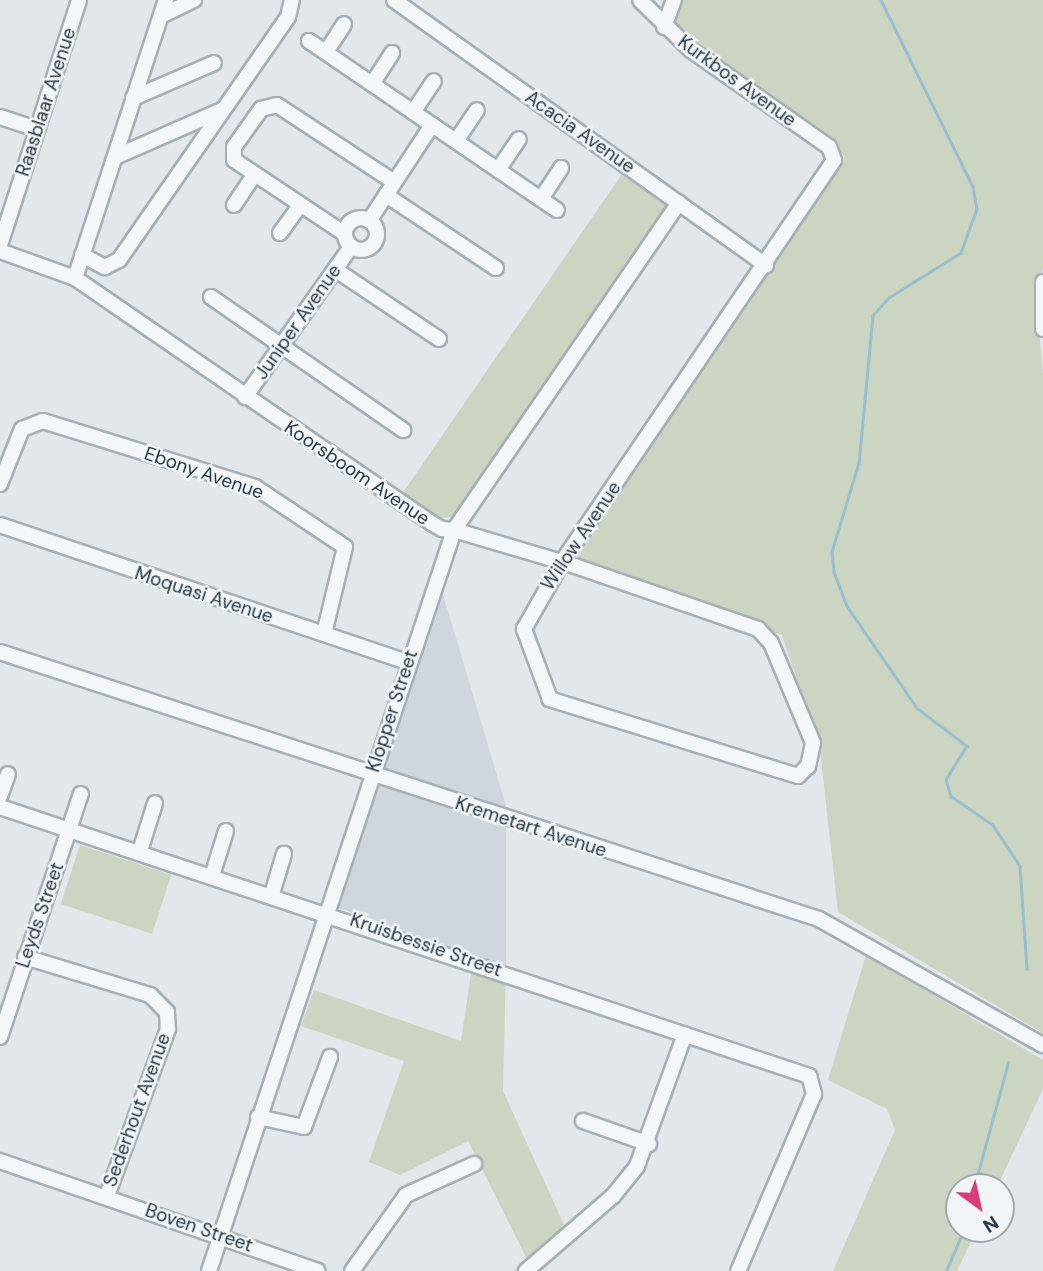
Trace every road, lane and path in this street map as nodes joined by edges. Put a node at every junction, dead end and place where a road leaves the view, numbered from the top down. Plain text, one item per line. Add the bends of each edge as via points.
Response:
1 (79, 0) edge
2 (166, 0) edge
3 (194, 0) edge
4 (292, 0) edge
5 (394, 0) edge
6 (640, 0) edge
7 (674, 0) edge
8 (161, 16) junction
9 (344, 24) dead end
10 (664, 27) junction
11 (309, 40) dead end
12 (326, 52) junction
13 (392, 53) dead end
14 (214, 63) dead end
15 (434, 81) dead end
16 (372, 84) junction
17 (133, 98) junction
18 (223, 110) junction
19 (477, 110) dead end
20 (413, 112) junction
21 (0, 117) edge
22 (432, 125) junction
23 (37, 129) junction
24 (519, 139) dead end
25 (456, 141) junction
26 (114, 157) junction
27 (834, 160) joint
28 (561, 168) dead end
29 (498, 170) junction
30 (254, 175) junction
31 (390, 188) junction
32 (541, 199) junction
33 (678, 203) junction
34 (234, 205) dead end
35 (300, 205) junction
36 (557, 210) dead end
37 (369, 221) junction
38 (280, 233) dead end
39 (348, 241) junction
40 (0, 245) edge
41 (0, 251) edge
42 (82, 255) junction
43 (766, 265) junction
44 (496, 268) dead end
45 (335, 270) junction
46 (75, 278) junction
47 (1043, 282) edge
48 (211, 297) dead end
49 (1043, 329) edge
50 (439, 339) dead end
51 (282, 346) junction
52 (246, 397) junction
53 (403, 430) dead end
54 (0, 484) edge
55 (0, 525) edge
56 (454, 530) junction
57 (562, 562) junction
58 (324, 634) junction
59 (0, 652) edge
60 (408, 662) junction
61 (805, 770) joint
62 (8, 774) dead end
63 (371, 775) junction
64 (81, 793) dead end
65 (0, 796) edge
66 (155, 803) dead end
67 (0, 807) edge
68 (70, 829) junction
69 (226, 831) dead end
70 (140, 851) junction
71 (284, 854) dead end
72 (212, 876) junction
73 (272, 894) junction
74 (326, 911) junction
75 (26, 957) junction
76 (685, 1034) junction
77 (0, 1037) edge
78 (1043, 1045) edge
79 (331, 1057) dead end
80 (258, 1117) junction
81 (583, 1121) dead end
82 (649, 1144) junction
83 (0, 1161) edge
84 (474, 1164) dead end
85 (107, 1196) junction
86 (220, 1236) junction
87 (209, 1271) edge
88 (318, 1271) edge
89 (352, 1271) edge
90 (527, 1271) edge
91 (738, 1271) edge

1 - 23 street, Raasblaar Avenue
2 - 8 street
3 - 8 street
4 - 18 street via 292,11
5 - 33 street, Acacia Avenue
6 - 10 street, Kurkbos Avenue
7 - 10 street
8 - 17 street
9 - 12 street
10 - 27 street, Kurkbos Avenue via 823,142
11 - 12 street
12 - 16 street
13 - 16 street
14 - 17 street
15 - 20 street
16 - 20 street
17 - 26 street
18 - 26 street
18 - 42 street via 114,265
19 - 25 street
20 - 22 street
21 - 23 street
22 - 25 street
22 - 31 street
23 - 40 street, Raasblaar Avenue
24 - 29 street
25 - 29 street
26 - 42 street
27 - 43 street, Willow Avenue
28 - 32 street
29 - 32 street
30 - 31 street via 232,151 261,108 272,103
30 - 34 street
30 - 35 street
31 - 37 street
31 - 44 street
32 - 36 street
33 - 43 street, Acacia Avenue
33 - 56 street, Klopper Street
35 - 38 street
35 - 39 street
37 - 39 street via 351,222
37 - 39 street via 375,242
39 - 45 street, Juniper Avenue
41 - 46 street, Koorsboom Avenue
42 - 46 street
43 - 57 street, Willow Avenue
45 - 50 street
45 - 51 street, Juniper Avenue
46 - 52 street, Koorsboom Avenue
47 - 49 street
48 - 51 street
51 - 52 street, Juniper Avenue
51 - 53 street
52 - 56 street, Koorsboom Avenue via 433,524
54 - 58 street, Ebony Avenue via 22,429 43,421 255,487 345,547
55 - 58 street, Moquasi Avenue
56 - 57 street, Koorsboom Avenue
56 - 60 street, Klopper Street
57 - 61 street, Koorsboom Avenue via 764,633 813,743
57 - 61 street, Willow Avenue via 524,629 540,685 550,699 779,775
58 - 60 street, Moquasi Avenue
59 - 63 street, Kremetart Avenue
60 - 63 street, Klopper Street
62 - 65 street
63 - 74 street, Klopper Street
63 - 78 street, Kremetart Avenue via 819,919
64 - 68 street, Leyds Street
66 - 70 street
67 - 68 street, Kruisbessie Street
68 - 70 street, Kruisbessie Street
68 - 75 street, Leyds Street
69 - 72 street
70 - 72 street, Kruisbessie Street
71 - 73 street
72 - 73 street, Kruisbessie Street
73 - 74 street, Kruisbessie Street
74 - 76 street, Kruisbessie Street
74 - 80 street, Klopper Street
75 - 77 street, Leyds Street
75 - 85 street, Sederhout Avenue via 150,995 167,1012 168,1029
76 - 82 street
76 - 91 street, Kruisbessie Street via 809,1076 814,1094
79 - 80 street via 304,1127
80 - 86 street, Klopper Street
81 - 82 street
82 - 90 street via 613,1196
83 - 85 street, Boven Street
84 - 89 street via 406,1195
85 - 86 street, Boven Street
86 - 87 street, Klopper Street
86 - 88 street, Boven Street

